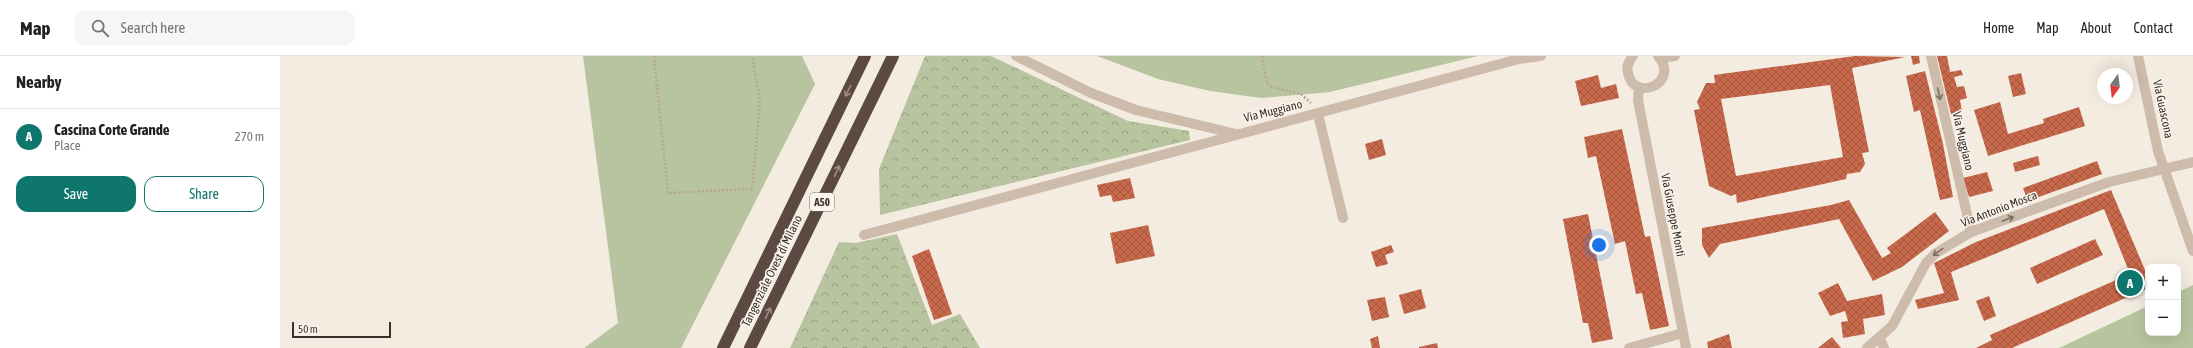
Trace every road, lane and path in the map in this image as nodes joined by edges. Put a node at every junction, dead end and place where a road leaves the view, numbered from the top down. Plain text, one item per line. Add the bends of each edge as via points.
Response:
1 (654, 56) edge
2 (752, 56) edge
3 (865, 56) edge
4 (893, 56) edge
5 (1016, 56) edge
6 (1262, 56) edge
7 (1541, 56) edge
8 (1675, 56) edge
9 (1930, 56) edge
10 (2138, 56) edge
11 (1631, 57) edge
12 (1659, 57) edge
13 (1521, 58) edge
14 (1638, 87) junction
15 (1318, 114) junction
16 (1236, 134) junction
17 (2193, 162) edge
18 (2164, 168) junction
19 (1343, 218) dead end
20 (1971, 232) junction
21 (864, 235) dead end
22 (2193, 251) edge
23 (1683, 333) junction
24 (1882, 343) edge
25 (722, 348) edge
26 (750, 348) edge
27 (1629, 348) edge
28 (1686, 348) edge
29 (1868, 348) edge

1 - 2 path via 668,193 752,189 760,102
3 -> 25 highway, Tangenziale Ovest di Milano / A50
26 -> 4 highway, Tangenziale Ovest di Milano / A50
5 - 16 street, Via Muggiano via 1091,93 1136,110
6 - 15 path via 1267,83 1271,87 1301,94 1316,107
7 - 13 street, Via Muggiano
8 - 12 street
9 -> 20 street, Via Muggiano
10 - 18 street, Via Guascona
11 - 14 street via 1628,74
12 - 14 street via 1664,70 1660,81 1649,88
13 - 15 street, Via Muggiano
14 - 23 street, Via Giuseppe Monti via 1638,100
15 - 16 street, Via Muggiano
15 - 19 street
16 - 21 street
17 - 18 street, Via Antonio Mosca
20 -> 18 street, Via Antonio Mosca via 2109,182
18 - 22 street, Via Guascona
20 -> 24 street, Via Antonio Mosca via 1936,253 1926,263
23 - 27 street
23 - 28 street, Via Giuseppe Monti
24 - 29 street, Via Antonio Mosca

